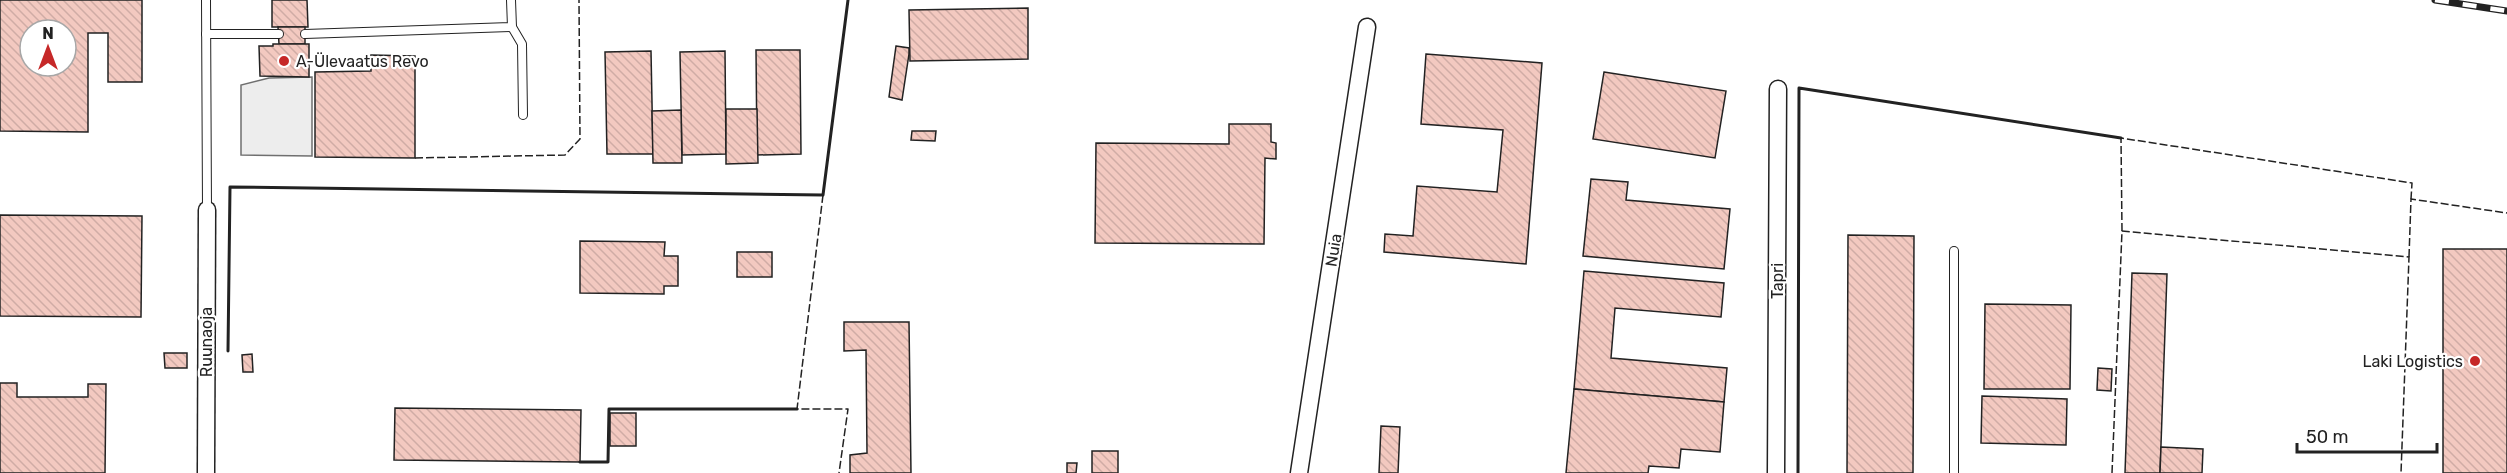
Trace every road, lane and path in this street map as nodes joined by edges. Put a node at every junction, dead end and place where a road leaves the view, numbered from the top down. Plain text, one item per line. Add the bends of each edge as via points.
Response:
1 (206, 0) edge
2 (511, 0) edge
3 (512, 27) junction
4 (1368, 27) dead end
5 (206, 34) junction
6 (279, 34) dead end
7 (305, 34) dead end
8 (1778, 89) dead end
9 (523, 116) dead end
10 (207, 210) joint
11 (1954, 250) dead end
12 (206, 473) edge
13 (1299, 473) edge
14 (1776, 473) edge
15 (1954, 473) edge

1 - 5 lane
2 - 3 lane
3 - 7 lane
3 - 9 lane via 522,44
4 - 13 street, Nuia
5 - 6 lane
5 - 10 lane
8 - 14 street, Tapri
10 - 12 street, Ruunaoja
11 - 15 lane

